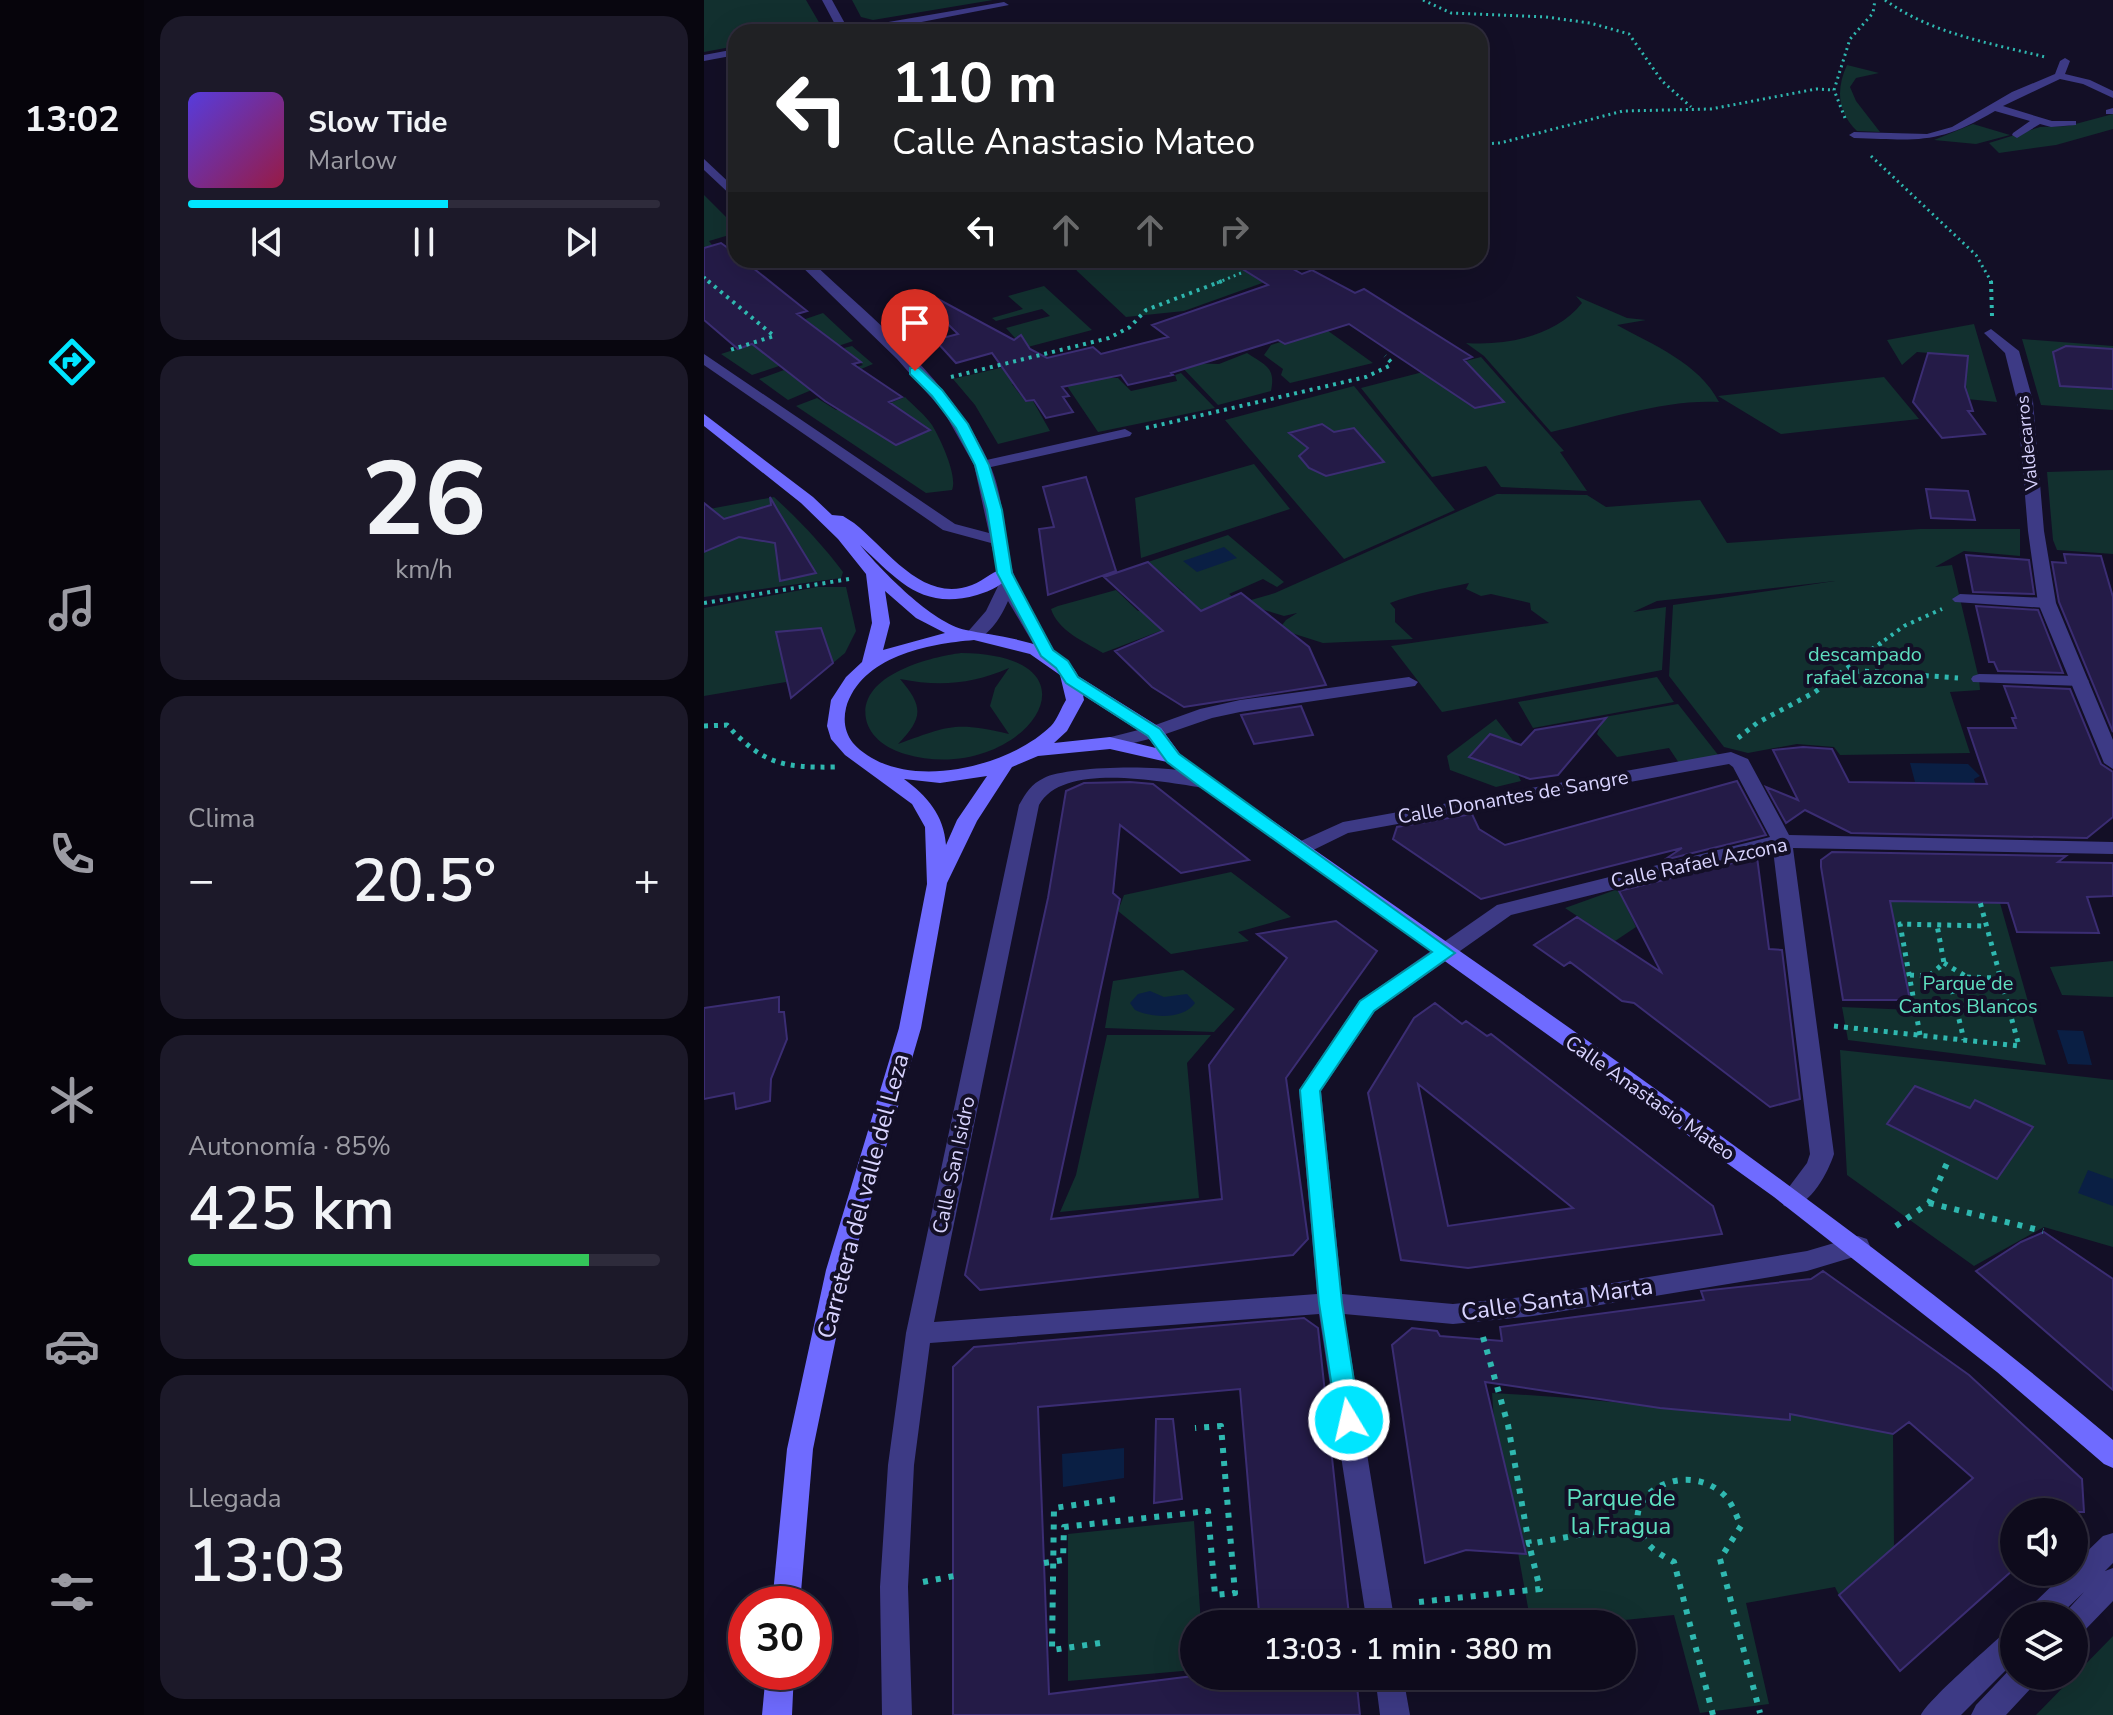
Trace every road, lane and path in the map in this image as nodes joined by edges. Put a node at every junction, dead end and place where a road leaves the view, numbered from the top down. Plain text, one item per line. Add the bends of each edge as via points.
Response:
1 (827, 0) edge
2 (1423, 0) edge
3 (1875, 0) edge
4 (1885, 0) edge
5 (1004, 5) dead end
6 (840, 24) edge
7 (896, 24) edge
8 (728, 54) edge
9 (704, 58) edge
10 (2065, 61) joint
11 (2059, 76) junction
12 (1834, 90) junction
13 (2113, 95) edge
14 (1995, 107) junction
15 (1691, 108) junction
16 (2037, 121) junction
17 (2072, 123) dead end
18 (1854, 135) junction
19 (2017, 135) dead end
20 (1488, 144) edge
21 (704, 163) edge
22 (728, 188) edge
23 (810, 268) edge
24 (1241, 273) dead end
25 (704, 277) edge
26 (1991, 333) joint
27 (730, 350) dead end
28 (1385, 356) dead end
29 (704, 358) edge
30 (946, 378) dead end
31 (704, 419) edge
32 (1125, 433) joint
33 (982, 465) junction
34 (807, 500) junction
35 (998, 540) junction
36 (871, 570) junction
37 (1007, 577) junction
38 (1960, 599) joint
39 (704, 603) edge
40 (2047, 603) junction
41 (969, 636) junction
42 (1047, 653) junction
43 (870, 666) junction
44 (1843, 673) junction
45 (1979, 679) joint
46 (1072, 680) junction
47 (2081, 681) junction
48 (1409, 682) dead end
49 (704, 726) edge
50 (1154, 732) junction
51 (1110, 743) junction
52 (1038, 750) junction
53 (1173, 758) junction
54 (1731, 758) junction
55 (2113, 763) edge
56 (1003, 767) junction
57 (879, 769) junction
58 (1205, 782) junction
59 (1782, 841) junction
60 (2113, 848) edge
61 (1299, 850) junction
62 (937, 884) junction
63 (1980, 902) dead end
64 (1937, 925) junction
65 (1986, 926) junction
66 (1446, 953) junction
67 (1944, 963) junction
68 (1910, 975) junction
69 (1929, 976) junction
70 (1967, 977) junction
71 (1999, 978) junction
72 (1952, 990) junction
73 (1806, 1023) junction
74 (1920, 1035) junction
75 (1964, 1040) junction
76 (1948, 1161) dead end
77 (1792, 1199) junction
78 (1929, 1203) junction
79 (1896, 1226) dead end
80 (2043, 1231) dead end
81 (1858, 1246) junction
82 (1330, 1303) junction
83 (1480, 1326) dead end
84 (919, 1333) junction
85 (1195, 1428) dead end
86 (2113, 1456) edge
87 (1116, 1499) dead end
88 (1638, 1524) junction
89 (1529, 1544) junction
90 (2113, 1545) edge
91 (1053, 1561) junction
92 (1044, 1563) dead end
93 (2113, 1581) edge
94 (788, 1586) edge
95 (1419, 1602) dead end
96 (2054, 1602) edge
97 (2088, 1607) edge
98 (1379, 1610) edge
99 (1100, 1643) dead end
100 (2000, 1656) edge
101 (779, 1690) edge
102 (1391, 1690) edge
103 (2010, 1690) edge
104 (1760, 1713) edge
105 (777, 1715) edge
106 (897, 1715) edge
107 (1395, 1715) edge
108 (1713, 1715) edge
109 (1936, 1715) edge
110 (1986, 1715) edge

1 - 6 street
2 - 15 path via 1451,13 1546,17 1629,34 1662,81
3 - 12 path via 1873,13 1850,39
4 - 10 path via 1896,10 1956,34
5 - 7 street
8 - 9 street
10 - 11 lane
11 - 13 lane
11 - 14 lane
12 - 15 path
12 - 18 path
14 - 16 lane
14 - 18 lane via 1956,129 1927,137
15 - 20 path via 1623,111
16 - 17 lane
16 - 19 lane
18 - 26 path via 1889,176 1976,255 1993,284
21 - 22 street
23 - 33 street via 937,393 963,427
24 - 30 path via 1146,310 1140,321 1109,338
25 - 27 path via 774,336
26 - 40 street, Valdecarros via 2012,351 2025,401
28 - 32 path via 1389,366 1366,377
29 - 35 street via 949,527
31 - 34 main road
32 - 33 lane
33 - 35 street
34 - 36 main road
34 - 37 main road via 858,532 919,588 953,594
35 - 37 street
36 - 39 path via 858,578
36 - 41 main road via 922,614
36 - 43 main road via 881,623
37 - 41 street via 994,613
37 - 42 street
38 - 40 lane
38 - 44 path via 1904,626
40 - 47 street, Valdecarros
41 - 42 main road
41 - 43 main road via 930,640
42 - 46 main road
43 - 57 main road via 847,686 836,709 837,731 851,752
44 - 45 path
44 - 54 path via 1741,735 1730,747
45 - 47 lane
46 - 50 main road
46 - 52 main road via 1075,694 1069,716
47 - 55 street, Valdecarros
48 - 50 street via 1240,706
49 - 57 path via 727,725 747,748 774,766
50 - 51 street
50 - 53 main road
51 - 52 main road
51 - 53 main road
52 - 56 main road
53 - 58 main road, Calle Anastasio Mateo
54 - 59 street via 1741,763
54 - 61 street, Calle Donantes de Sangre via 1343,828
56 - 57 main road via 937,778
56 - 62 main road via 967,820
57 - 62 main road via 919,800 935,827
58 - 61 main road, Calle Anastasio Mateo
58 - 84 street, Calle San Isidro via 1155,775 1081,775 1038,790 1029,805
59 - 60 street, Calle Rafael Azcona
59 - 66 street, Calle Rafael Azcona via 1504,910
59 - 73 street
61 - 66 main road, Calle Anastasio Mateo
62 - 94 main road, Carretera del valle del Leza via 910,1028 834,1285 800,1449
63 - 65 path
64 - 65 path
64 - 67 path
64 - 68 path via 1900,924
65 - 71 path
66 - 77 main road, Calle Anastasio Mateo
66 - 82 street, Calle Rafael Azcona via 1367,1006 1310,1090
67 - 69 path
67 - 70 path
68 - 69 path
68 - 74 path
69 - 72 path
70 - 71 path
70 - 72 path
71 - 75 path via 2019,1046
72 - 75 path
73 - 74 path
73 - 77 street via 1822,1154
74 - 75 path
76 - 78 path
77 - 81 main road, Calle Anastasio Mateo
78 - 79 path
78 - 80 path
81 - 82 street, Calle Santa Marta via 1807,1261 1533,1306 1453,1314
81 - 86 main road, Calle Anastasio Mateo via 1978,1339
82 - 84 street, Calle Santa Marta
82 - 98 street, Calle Rafael Azcona
83 - 89 path via 1508,1425
84 - 106 street, Calle San Isidro via 901,1465 894,1587
85 - 91 path via 1221,1426 1235,1593 1215,1595 1208,1511 1064,1527 1063,1560
87 - 91 path via 1054,1508
88 - 89 path
88 - 104 path via 1649,1495 1662,1482 1681,1476 1709,1482 1735,1507 1741,1526 1720,1559
88 - 108 path via 1646,1544 1674,1562
89 - 95 path via 1540,1589
90 - 96 street
91 - 92 path
91 - 99 path via 1052,1650
93 - 97 street
100 - 109 street
101 - 105 main road
102 - 107 street
103 - 110 street

